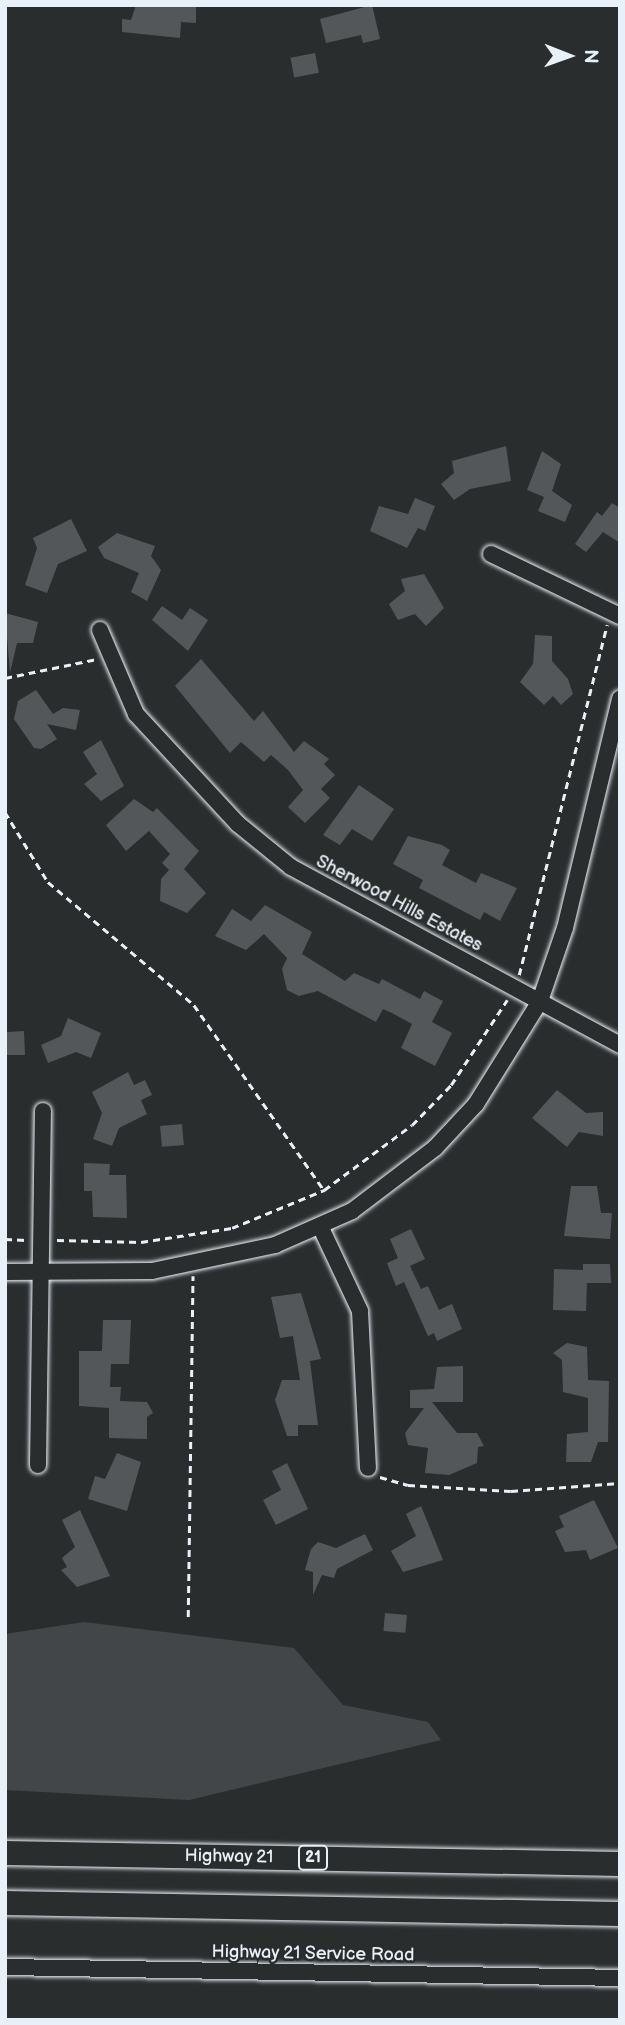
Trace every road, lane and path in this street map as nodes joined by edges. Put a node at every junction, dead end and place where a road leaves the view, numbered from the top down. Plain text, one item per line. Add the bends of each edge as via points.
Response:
1 (491, 554) dead end
2 (613, 621) edge
3 (100, 631) dead end
4 (111, 656) junction
5 (5, 678) edge
6 (620, 699) edge
7 (614, 748) edge
8 (5, 812) edge
9 (518, 977) dead end
10 (509, 996) dead end
11 (540, 1001) junction
12 (620, 1045) edge
13 (43, 1111) dead end
14 (324, 1189) junction
15 (320, 1227) junction
16 (5, 1239) edge
17 (28, 1240) dead end
18 (47, 1240) dead end
19 (193, 1266) junction
20 (5, 1272) edge
21 (40, 1272) junction
22 (38, 1465) dead end
23 (368, 1468) joint
24 (620, 1483) edge
25 (188, 1616) dead end
26 (5, 1853) edge
27 (620, 1864) edge
28 (5, 1903) edge
29 (620, 1914) edge
30 (5, 1967) edge
31 (620, 1978) edge

1 - 2 street
2 - 9 path
3 - 4 street, Sherwood Hills Estates
4 - 5 path
4 - 11 street, Sherwood Hills Estates via 136,714 239,824 291,867
6 - 7 street
7 - 11 street via 565,928
8 - 14 path via 48,882 166,976 217,1032
10 - 14 path via 451,1085 412,1125
11 - 12 street, Sherwood Hills Estates
11 - 15 street via 476,1104 435,1148
13 - 21 street
14 - 18 path via 219,1230 141,1242
15 - 19 street
15 - 23 street via 360,1311
16 - 17 path
19 - 21 street
19 - 25 path
20 - 21 street
21 - 22 street
23 - 24 path via 408,1486 511,1491
26 - 27 main road, Highway 21 / 21
28 - 29 main road
30 - 31 street, Highway 21 Service Road

